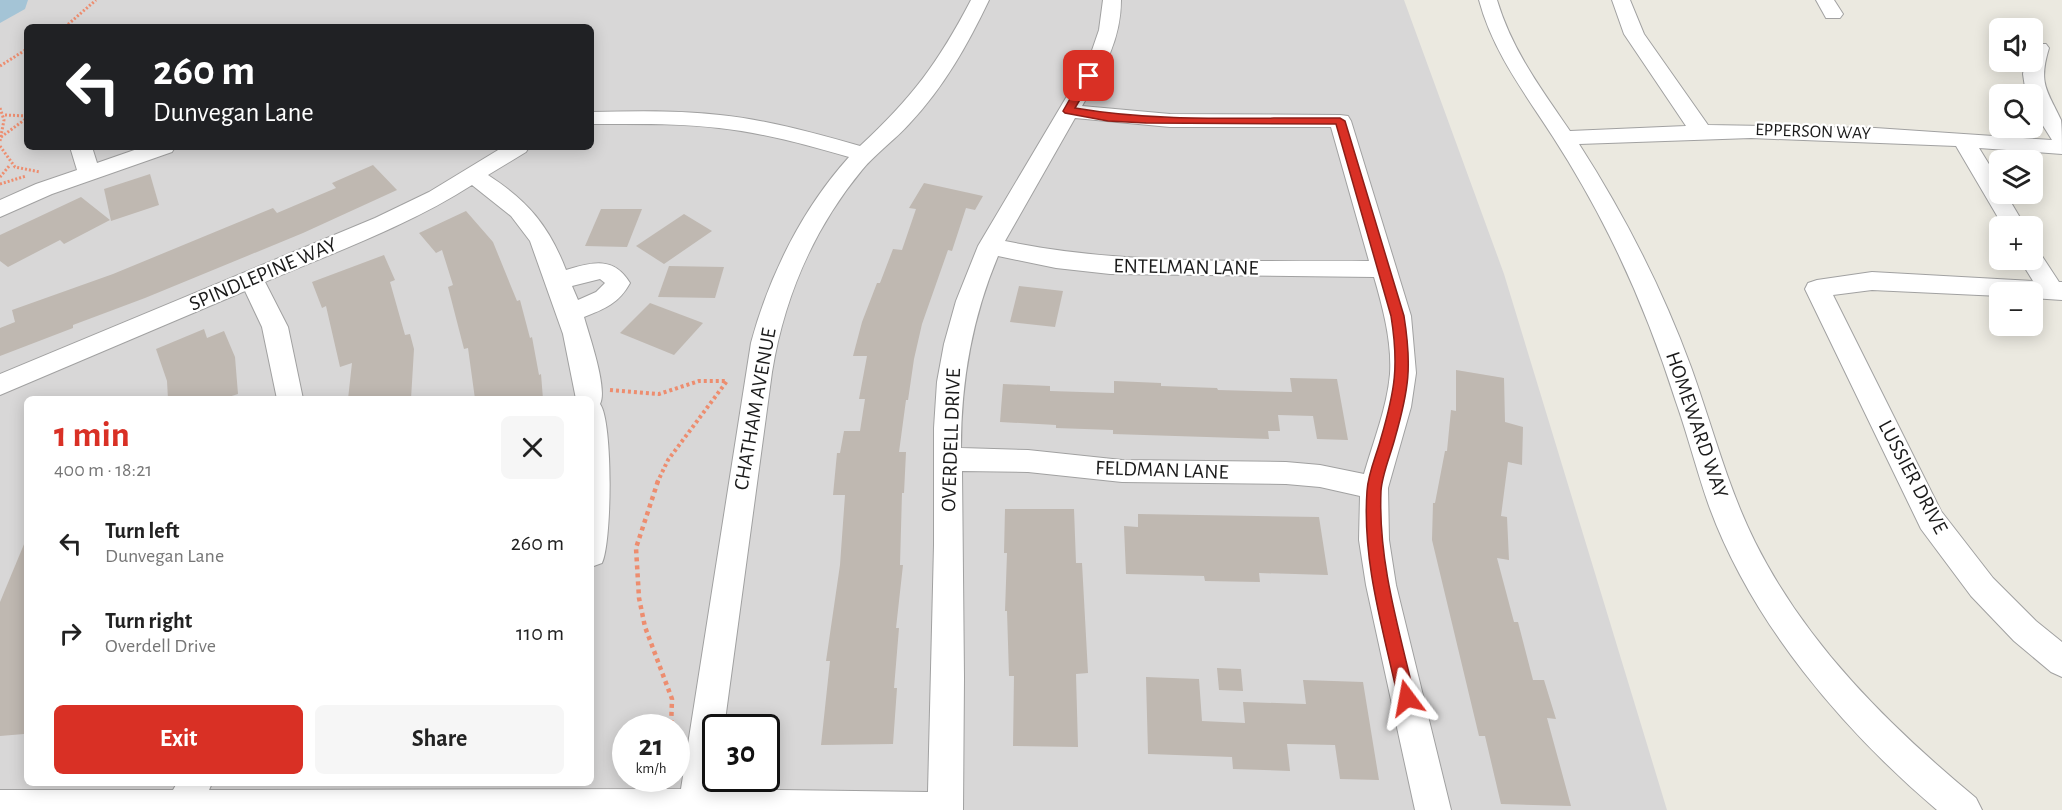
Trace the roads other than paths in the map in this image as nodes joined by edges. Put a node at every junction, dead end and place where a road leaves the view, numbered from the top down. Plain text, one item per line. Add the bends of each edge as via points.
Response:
1 (980, 0) edge
2 (1112, 0) edge
3 (1488, 0) edge
4 (1621, 0) edge
5 (2032, 72) edge
6 (1069, 111) junction
7 (594, 118) edge
8 (1700, 130) junction
9 (1564, 138) junction
10 (2062, 138) edge
11 (1963, 139) junction
12 (2062, 147) edge
13 (82, 150) edge
14 (156, 150) edge
15 (513, 150) edge
16 (866, 154) junction
17 (89, 172) junction
18 (472, 175) junction
19 (0, 209) edge
20 (2008, 216) edge
21 (990, 246) junction
22 (1384, 269) junction
23 (2041, 270) edge
24 (252, 280) junction
25 (559, 282) junction
26 (2056, 290) edge
27 (571, 312) junction
28 (0, 385) edge
29 (599, 392) edge
30 (289, 396) edge
31 (594, 441) edge
32 (949, 459) junction
33 (1374, 488) junction
34 (594, 506) edge
35 (2062, 662) edge
36 (187, 800) edge
37 (544, 800) edge
38 (0, 808) edge
39 (696, 808) edge
40 (929, 810) edge
41 (945, 810) edge
42 (1433, 810) edge
43 (1964, 810) edge

1 - 16 street, CHATHAM AVENUE via 957,46 930,85
2 - 6 street, OVERDELL DRIVE via 1108,37
3 - 9 street, HOMEWARD WAY via 1499,34 1517,69
4 - 8 street via 1634,34
5 - 10 street via 2039,104
6 - 21 street, OVERDELL DRIVE
6 - 22 street via 1146,120 1340,121
7 - 16 street via 687,118 738,124
8 - 9 street, EPPERSON WAY
8 - 11 street, EPPERSON WAY
9 - 43 street, HOMEWARD WAY via 1643,281 1672,350 1724,507 1765,590 1805,649 1856,709
11 - 12 street, EPPERSON WAY
11 - 20 street
13 - 17 street
14 - 17 street
15 - 18 street, SPINDLEPINE WAY
16 - 39 street, CHATHAM AVENUE via 831,195 798,250 778,295 764,342
17 - 19 street
18 - 24 street, SPINDLEPINE WAY via 383,223
18 - 25 street via 495,189 533,227
21 - 22 street, ENTELMAN LANE via 1110,266
21 - 32 street, OVERDELL DRIVE via 965,311 954,360
22 - 33 street via 1398,316 1403,373
23 - 26 street
24 - 28 street, SPINDLEPINE WAY
24 - 30 street via 275,327
25 - 27 street
25 - 27 street via 605,270 618,283 614,293
26 - 35 street, LUSSIER DRIVE via 1899,281 1847,283 1818,289 1931,520 1982,587
27 - 29 street
31 - 34 street
32 - 33 street, FELDMAN LANE via 1028,461 1122,471 1298,474
32 - 41 street, OVERDELL DRIVE
33 - 42 street via 1374,540 1381,585
36 - 37 street
36 - 38 street
37 - 39 street
39 - 40 street

